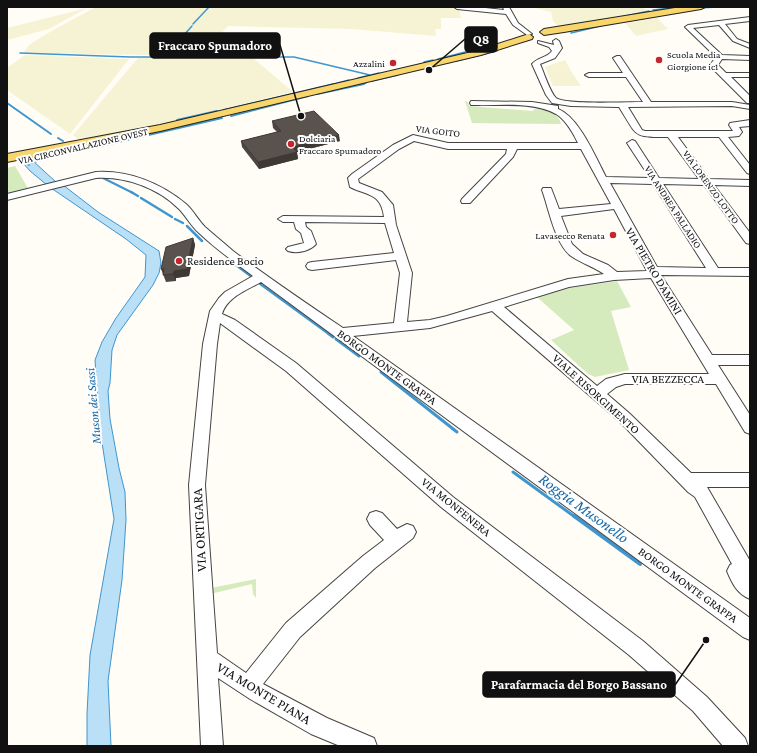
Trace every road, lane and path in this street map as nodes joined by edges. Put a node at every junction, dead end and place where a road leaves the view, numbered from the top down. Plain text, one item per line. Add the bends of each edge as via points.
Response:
1 (457, 7) edge
2 (701, 7) edge
3 (507, 9) edge
4 (750, 19) edge
5 (720, 23) junction
6 (515, 24) junction
7 (582, 27) junction
8 (543, 32) junction
9 (534, 39) junction
10 (557, 39) junction
11 (750, 46) edge
12 (556, 51) junction
13 (617, 58) dead end
14 (720, 58) junction
15 (750, 58) edge
16 (627, 75) junction
17 (726, 75) junction
18 (750, 75) edge
19 (589, 76) dead end
20 (750, 102) edge
21 (474, 103) dead end
22 (543, 104) junction
23 (557, 104) junction
24 (648, 104) junction
25 (622, 105) junction
26 (750, 123) edge
27 (672, 134) junction
28 (722, 134) junction
29 (632, 143) dead end
30 (513, 146) junction
31 (583, 146) junction
32 (9, 161) edge
33 (750, 171) edge
34 (603, 180) junction
35 (657, 181) junction
36 (708, 182) junction
37 (750, 183) edge
38 (547, 190) dead end
39 (7, 197) edge
40 (466, 201) dead end
41 (617, 206) junction
42 (556, 213) junction
43 (389, 215) junction
44 (283, 219) dead end
45 (299, 219) junction
46 (750, 241) edge
47 (292, 249) dead end
48 (400, 256) junction
49 (312, 266) dead end
50 (714, 271) junction
51 (654, 272) junction
52 (750, 272) edge
53 (614, 276) junction
54 (261, 277) junction
55 (495, 306) junction
56 (216, 316) junction
57 (400, 326) junction
58 (341, 334) junction
59 (709, 360) junction
60 (750, 360) edge
61 (720, 379) junction
62 (597, 393) junction
63 (750, 428) edge
64 (750, 480) edge
65 (691, 484) junction
66 (376, 518) dead end
67 (750, 578) edge
68 (750, 590) edge
69 (750, 630) edge
70 (206, 658) junction
71 (248, 686) junction
72 (212, 746) edge
73 (366, 746) edge
74 (737, 746) edge

1 - 3 street
2 - 7 main road, VIA CIRCONVALLAZIONE OVEST
3 - 6 street
4 - 5 street
5 - 11 street via 735,40
5 - 14 street via 688,27
6 - 8 street
6 - 9 street
7 - 8 main road, VIA CIRCONVALLAZIONE OVEST
7 - 10 main road, VIA CIRCONVALLAZIONE OVEST
8 - 9 main road, VIA CIRCONVALLAZIONE OVEST
8 - 10 main road, VIA CIRCONVALLAZIONE OVEST via 553,34
9 - 10 main road, VIA CIRCONVALLAZIONE OVEST
9 - 12 street
9 - 32 main road, VIA CIRCONVALLAZIONE OVEST via 160,128
10 - 12 street
12 - 23 street, VIA PIETRO DAMINI via 552,56 536,64
13 - 16 street
14 - 15 street
14 - 17 street via 714,65
16 - 19 street
16 - 24 street
17 - 18 street
17 - 20 street
20 - 24 street
21 - 22 street
22 - 23 street
22 - 23 street
23 - 25 street
23 - 31 street, VIA PIETRO DAMINI
24 - 25 street
25 - 27 street via 639,132
26 - 28 street via 733,124 738,134
27 - 28 street
27 - 36 street, VIA LORENZO LOTTO
28 - 33 street
29 - 35 street, VIA ANDREA PALLADIO
30 - 31 street, VIA GOITO
30 - 40 street via 510,154
30 - 43 street, VIA GOITO via 448,146 410,139 380,157 353,178 354,185 381,196 386,202
31 - 34 street, VIA PIETRO DAMINI
34 - 35 street
34 - 41 street, VIA PIETRO DAMINI
35 - 36 street
35 - 50 street, VIA ANDREA PALLADIO
36 - 37 street
36 - 46 street, VIA LORENZO LOTTO
38 - 42 street
39 - 54 street, BORGO MONTE GRAPPA via 96,175 130,177 159,190 179,204 216,243
41 - 42 street
41 - 51 street, VIA PIETRO DAMINI
42 - 53 street via 568,247
43 - 45 street
43 - 48 street
44 - 45 street
45 - 47 street via 301,229 306,232 310,244
48 - 49 street
48 - 57 street via 406,273
50 - 51 street
50 - 52 street
51 - 53 street
51 - 59 street, VIA PIETRO DAMINI
53 - 55 street via 557,285
54 - 56 street via 226,298 219,306
54 - 58 street, BORGO MONTE GRAPPA
55 - 57 street via 430,324
55 - 62 street, VIALE RISORGIMENTO
56 - 70 street, VIA ORTIGARA via 210,344 197,485
56 - 74 street, VIA MONFENERA via 230,323 291,367 447,502 636,648 700,704
57 - 58 street
58 - 69 street, BORGO MONTE GRAPPA
59 - 60 street
59 - 61 street, VIA PIETRO DAMINI
61 - 62 street, VIA BEZZECCA via 625,379 611,383
61 - 63 street, VIA PIETRO DAMINI
62 - 65 street, VIALE RISORGIMENTO
64 - 65 street
65 - 67 street, VIALE RISORGIMENTO via 701,492
65 - 68 street, VIALE RISORGIMENTO via 745,586
66 - 71 street via 402,536 368,562 293,630
70 - 71 street, VIA MONTE PIANA
70 - 72 street, VIA ORTIGARA
71 - 73 street, VIA MONTE PIANA via 319,726

